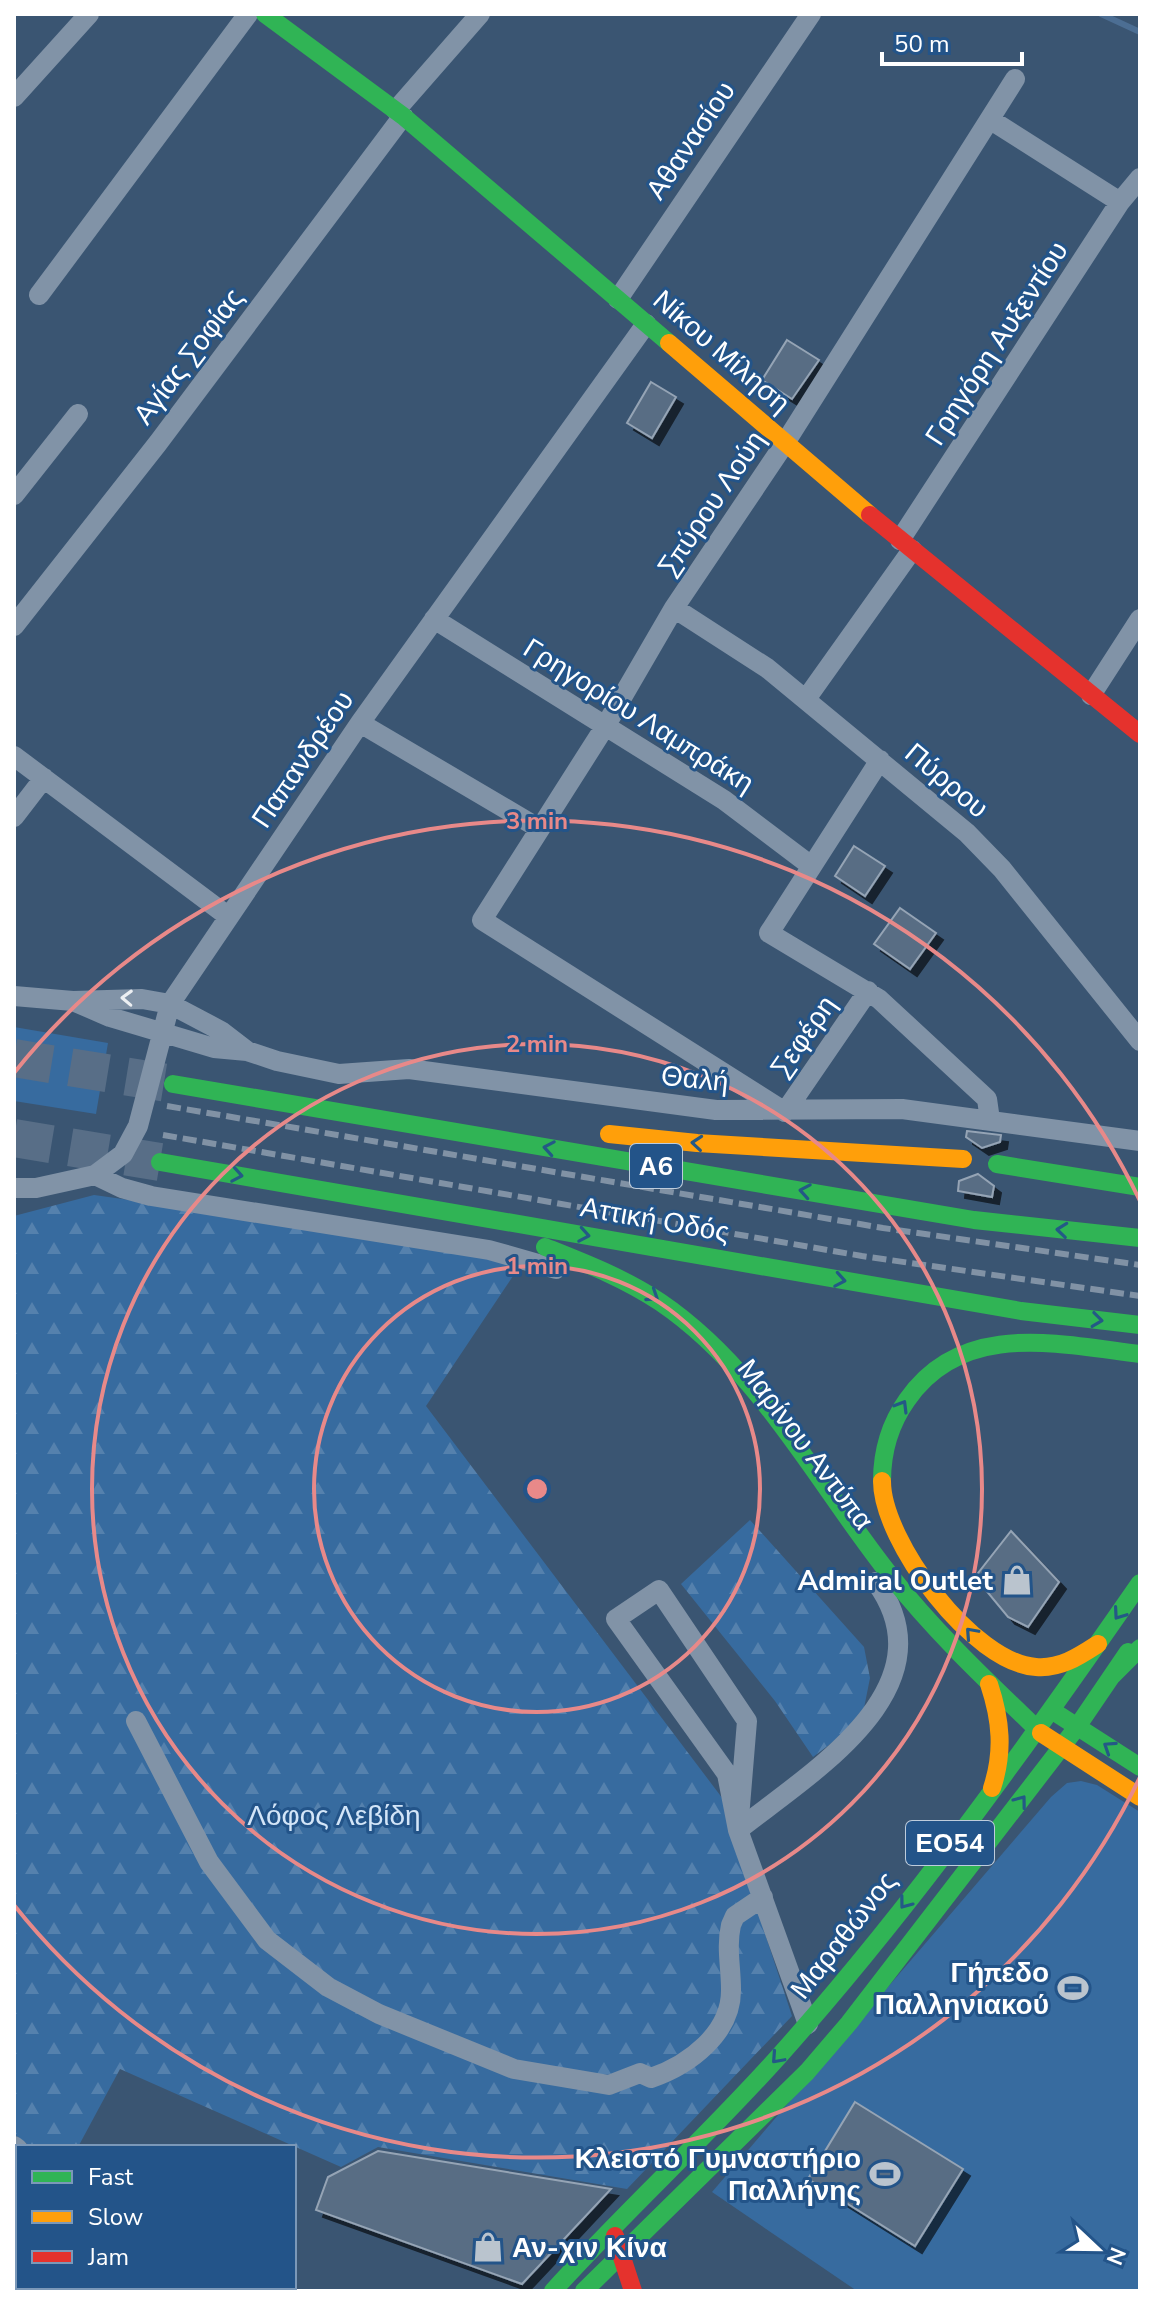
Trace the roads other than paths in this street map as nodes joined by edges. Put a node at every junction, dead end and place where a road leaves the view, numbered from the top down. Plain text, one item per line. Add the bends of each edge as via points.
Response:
1 (89, 14) edge
2 (248, 14) edge
3 (265, 14) edge
4 (480, 14) edge
5 (811, 14) edge
6 (1015, 79) dead end
7 (14, 97) edge
8 (400, 113) junction
9 (991, 120) junction
10 (1140, 178) edge
11 (1120, 202) junction
12 (39, 295) dead end
13 (618, 299) junction
14 (646, 324) junction
15 (78, 414) dead end
16 (785, 443) junction
17 (14, 495) edge
18 (906, 545) junction
19 (674, 608) junction
20 (434, 619) junction
21 (1140, 619) edge
22 (14, 626) edge
23 (1091, 695) junction
24 (806, 699) junction
25 (360, 723) junction
26 (606, 725) junction
27 (1140, 734) edge
28 (14, 756) edge
29 (880, 760) junction
30 (44, 778) junction
31 (14, 817) edge
32 (540, 829) junction
33 (810, 865) junction
34 (229, 917) junction
35 (868, 991) junction
36 (14, 996) edge
37 (73, 1001) junction
38 (170, 1004) junction
39 (161, 1031) junction
40 (1140, 1041) edge
41 (247, 1051) junction
42 (785, 1112) junction
43 (458, 1113) dead end
44 (990, 1120) junction
45 (595, 1132) dead end
46 (1140, 1141) edge
47 (963, 1159) dead end
48 (160, 1162) tunnel mouth
49 (997, 1164) dead end
50 (95, 1175) junction
51 (1140, 1187) edge
52 (14, 1188) edge
53 (314, 1188) junction
54 (1140, 1238) edge
55 (1140, 1325) edge
56 (1140, 1354) edge
57 (1140, 1583) edge
58 (1140, 1635) edge
59 (1098, 1644) junction
60 (1140, 1648) edge
61 (1112, 1676) junction
62 (989, 1684) junction
63 (1051, 1709) junction
64 (136, 1721) dead end
65 (1077, 1727) junction
66 (1037, 1729) junction
67 (1061, 1748) junction
68 (1140, 1767) edge
69 (992, 1788) junction
70 (1140, 1797) edge
71 (738, 1830) junction
72 (763, 1897) junction
73 (808, 2024) junction
74 (612, 2229) junction
75 (622, 2254) junction
76 (553, 2291) edge
77 (584, 2291) edge
78 (633, 2291) edge

1 - 7 street
2 - 12 street
3 - 8 main road, Νίκου Μίληση
4 - 8 street, Αγίας Σοφίας
5 - 13 street, Αθανασίου
6 - 9 street, Σπύρου Λούη
8 - 13 main road, Νίκου Μίληση
8 - 22 street, Αγίας Σοφίας via 158,443
9 - 11 street
9 - 16 street, Σπύρου Λούη
10 - 11 street, Γρηγόρη Αυξεντίου
11 - 18 street, Γρηγόρη Αυξεντίου
13 - 14 main road, Νίκου Μίληση
14 - 16 main road, Νίκου Μίληση
14 - 20 street, Παπανδρέου
15 - 17 street
16 - 18 main road, Νίκου Μίληση
16 - 19 street, Σπύρου Λούη
18 - 23 main road, Νίκου Μίληση
18 - 24 street, Γρηγόρη Αυξεντίου
19 - 24 street, Πύρρου via 741,648
19 - 26 street, Σπύρου Λούη
20 - 25 street, Παπανδρέου
20 - 26 street, Γρηγορίου Λαμπράκη
21 - 23 street
23 - 27 main road, Νίκου Μίληση
24 - 29 street, Πύρρου
25 - 32 street
25 - 34 street, Παπανδρέου
26 - 32 street, Σπύρου Λούη
26 - 33 street, Γρηγορίου Λαμπράκη via 724,800
28 - 30 street
29 - 33 street
29 - 40 street, Πύρρου via 985,851
30 - 31 street
30 - 34 street
32 - 42 street, Σπύρου Λούη via 482,920
33 - 35 street via 769,933
34 - 38 street, Παπανδρέου
35 - 42 street, Σεφέρη
35 - 44 street via 987,1099
36 - 37 street, Θαλή
38 -> 37 street, Θαλή via 115,997
37 - 39 street, Θαλή
38 - 39 street, Παπανδρέου
38 - 41 street, Θαλή
39 - 41 street, Θαλή via 214,1048
39 - 50 street, Παπανδρέου via 138,1126 123,1154
41 - 42 street, Θαλή via 339,1074 409,1069 716,1110
42 - 44 street, Θαλή via 902,1109
54 -> 43 main road, Αττική Οδός / Α6 via 974,1220 173,1084 322,1094
44 - 46 street, Θαλή
47 -> 45 main road
48 -> 53 main road, Αττική Οδός
49 - 51 main road
50 - 52 street, Παπανδρέου
50 - 71 street, Μαρίνου Αντύπα via 151,1196 527,1259 623,1300 714,1370 745,1403 884,1594 901,1634 894,1666 867,1723
53 -> 55 main road, Αττική Οδός via 1021,1311
53 -> 62 main road via 558,1251 662,1301 742,1374 891,1575
59 -> 56 main road via 1073,1662 1038,1667 1003,1658 982,1645 900,1546 885,1509 882,1457 896,1414 912,1391 933,1370 969,1350 1024,1343
57 -> 59 main road, Μαραθώνος / ΕΟ54
58 - 61 main road, Μαραθώνος / ΕΟ54
59 - 63 main road, Μαραθώνος / ΕΟ54
60 - 61 main road
61 - 65 main road, Μαραθώνος / ΕΟ54
62 - 66 main road
62 - 69 main road via 1002,1735
63 - 65 main road
63 - 66 main road, Μαραθώνος / ΕΟ54
64 - 72 street via 209,1862 267,1940 328,1987 379,2014 514,2069 609,2085 640,2073 651,2078 694,2059 714,2036 729,2005 731,1925 745,1907
65 - 67 main road, Μαραθώνος / ΕΟ54
68 -> 65 main road
66 - 67 main road
66 - 69 main road, Μαραθώνος / ΕΟ54
67 - 70 main road
75 -> 67 main road, Μαραθώνος / ΕΟ54 via 807,2072
69 -> 73 main road, Μαραθώνος / ΕΟ54
71 - 71 street via 747,1721 659,1590 616,1619 727,1774
71 - 72 street
72 - 73 street
73 -> 74 main road, Μαραθώνος / ΕΟ54
74 - 75 main road
74 - 76 main road, Μαραθώνος / ΕΟ54
75 - 77 main road, Μαραθώνος / ΕΟ54
75 - 78 main road

